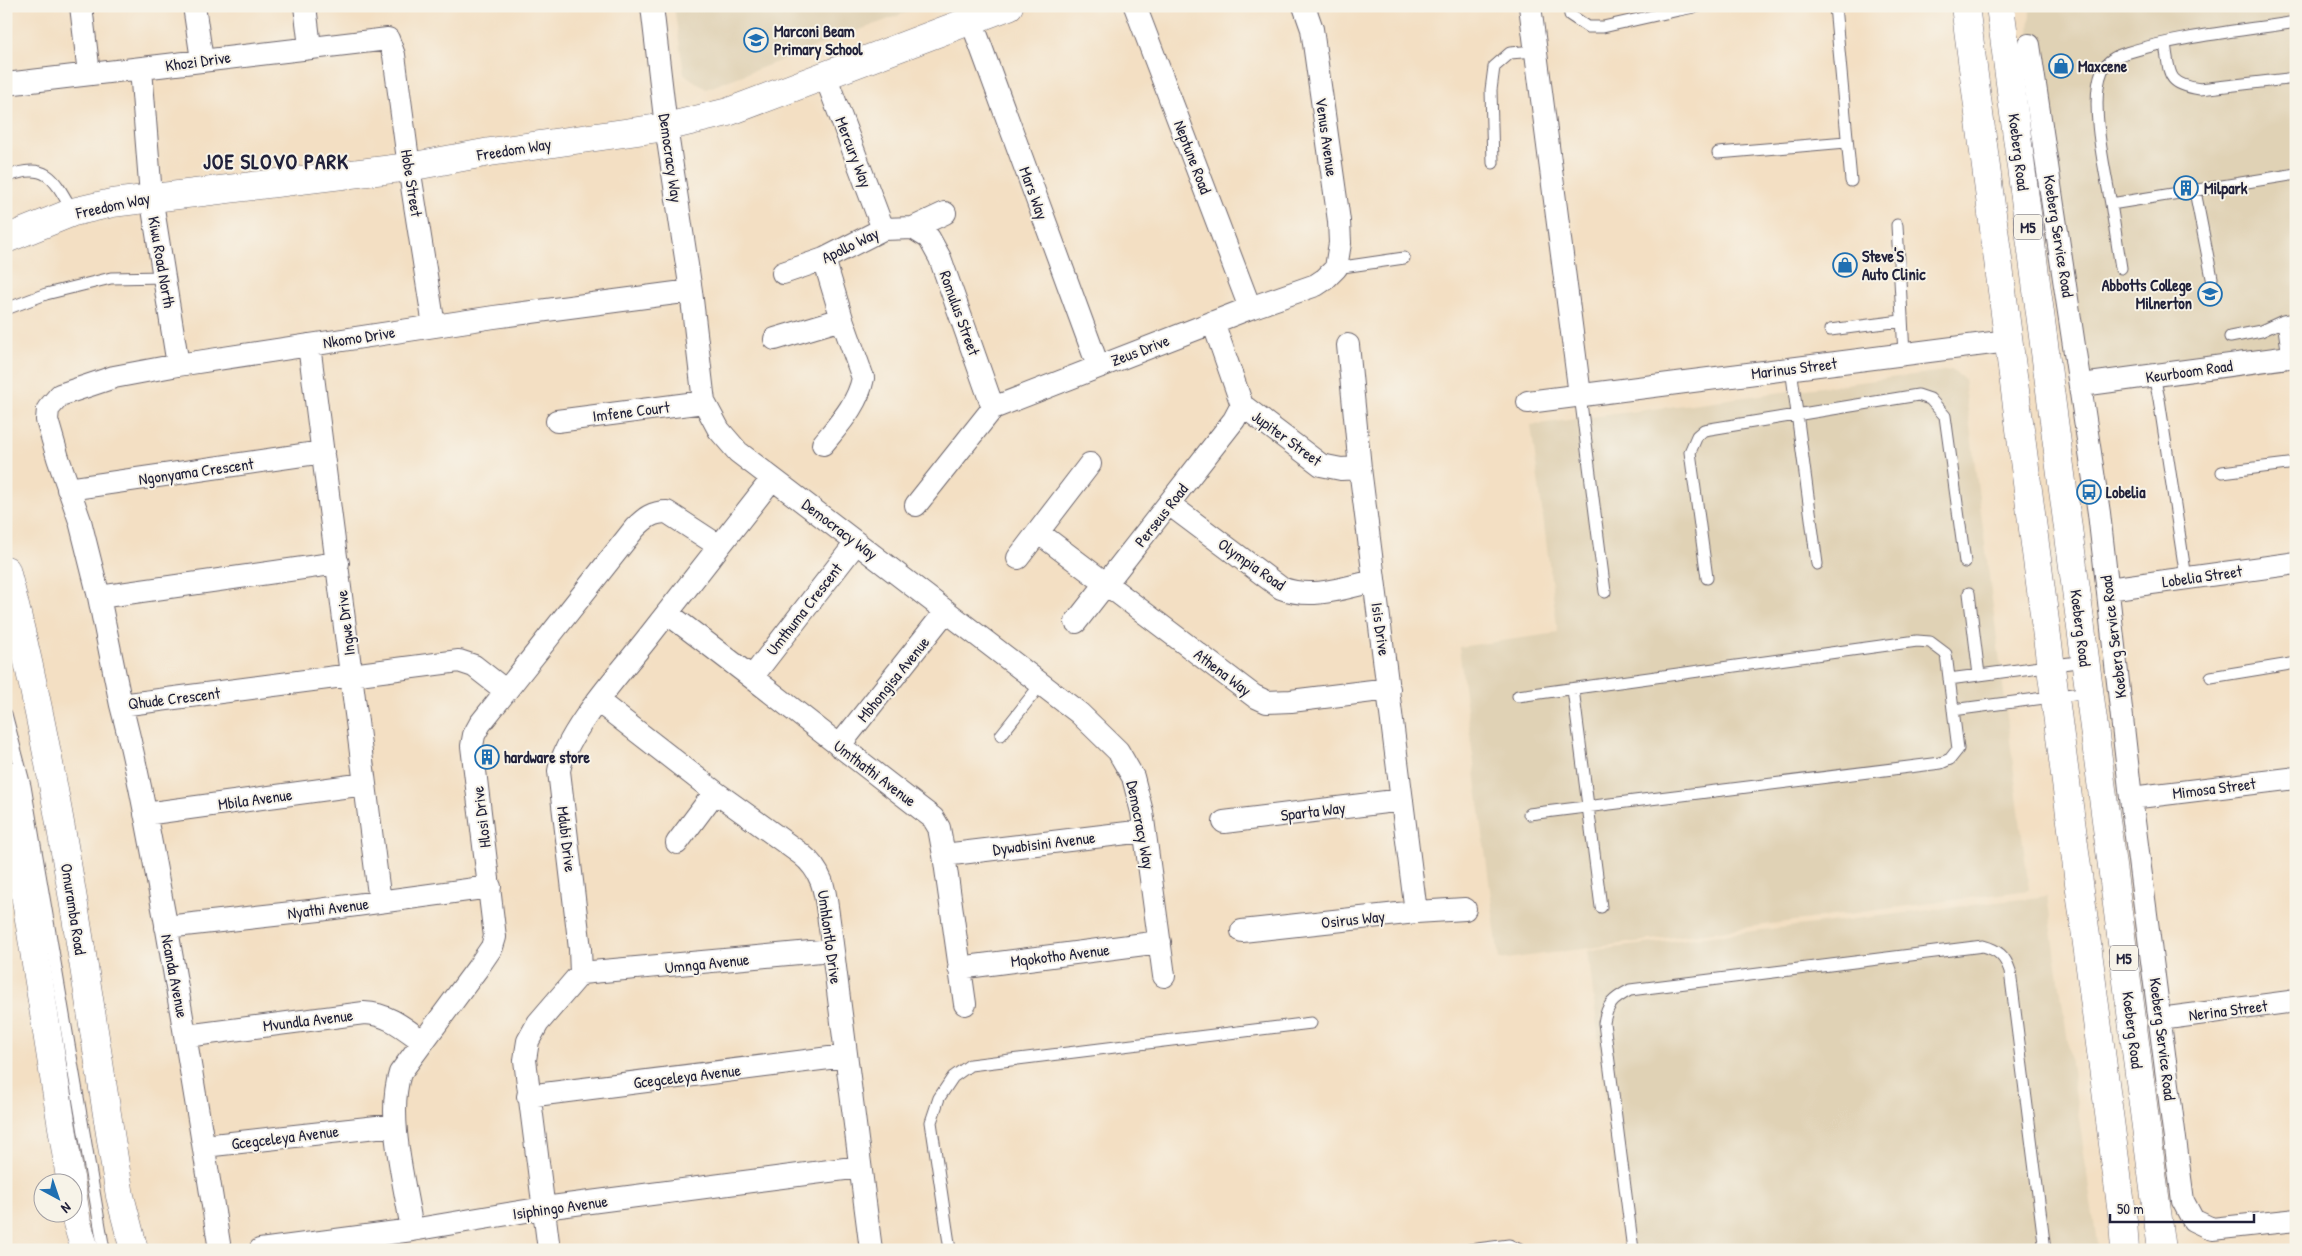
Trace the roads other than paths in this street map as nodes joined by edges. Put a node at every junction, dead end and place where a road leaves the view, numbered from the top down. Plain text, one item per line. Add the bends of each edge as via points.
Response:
1 (80, 6) edge
2 (194, 6) edge
3 (305, 6) edge
4 (652, 6) edge
5 (1009, 6) edge
6 (1135, 6) edge
7 (1304, 6) edge
8 (1530, 6) edge
9 (1569, 6) edge
10 (1699, 6) edge
11 (1835, 6) edge
12 (1965, 6) edge
13 (2000, 6) edge
14 (1679, 8) edge
15 (968, 13) edge
16 (2296, 22) edge
17 (389, 40) joint
18 (2165, 44) junction
19 (2029, 45) dead end
20 (310, 47) junction
21 (1536, 51) junction
22 (202, 60) junction
23 (142, 69) junction
24 (90, 74) junction
25 (825, 75) junction
26 (2296, 78) edge
27 (6, 84) edge
28 (666, 127) junction
29 (1846, 142) junction
30 (1718, 153) dead end
31 (1493, 163) dead end
32 (408, 167) junction
33 (2296, 174) edge
34 (6, 177) edge
35 (1851, 181) dead end
36 (2195, 191) junction
37 (151, 196) junction
38 (2111, 204) junction
39 (73, 212) junction
40 (945, 213) dead end
41 (1897, 226) dead end
42 (883, 228) junction
43 (913, 228) junction
44 (6, 239) edge
45 (1404, 258) dead end
46 (824, 259) junction
47 (1336, 268) junction
48 (2120, 268) dead end
49 (782, 274) dead end
50 (165, 277) junction
51 (2212, 278) dead end
52 (691, 291) junction
53 (6, 308) edge
54 (1250, 308) junction
55 (842, 318) junction
56 (2296, 319) edge
57 (1902, 321) junction
58 (2283, 321) junction
59 (1213, 322) junction
60 (434, 326) junction
61 (1830, 330) dead end
62 (2230, 338) dead end
63 (775, 340) dead end
64 (2008, 341) junction
65 (309, 345) junction
66 (1348, 345) dead end
67 (1904, 354) junction
68 (2292, 356) edge
69 (178, 365) junction
70 (1098, 366) junction
71 (1791, 368) junction
72 (2154, 376) junction
73 (2082, 385) junction
74 (1580, 395) junction
75 (704, 402) junction
76 (1528, 402) dead end
77 (1242, 405) junction
78 (993, 408) junction
79 (1798, 416) junction
80 (557, 421) dead end
81 (823, 444) dead end
82 (323, 452) junction
83 (2296, 463) edge
84 (1090, 464) dead end
85 (1360, 468) junction
86 (2222, 472) dead end
87 (772, 479) junction
88 (68, 489) junction
89 (1169, 504) junction
90 (916, 505) dead end
91 (1039, 532) junction
92 (856, 543) junction
93 (719, 546) junction
94 (1018, 558) dead end
95 (1965, 562) dead end
96 (338, 563) junction
97 (1817, 564) dead end
98 (2296, 564) edge
99 (6, 570) edge
100 (1707, 578) dead end
101 (2186, 578) junction
102 (1374, 581) junction
103 (1108, 584) junction
104 (2108, 589) junction
105 (1605, 592) dead end
106 (1968, 593) dead end
107 (99, 597) junction
108 (6, 612) edge
109 (946, 612) junction
110 (668, 613) junction
111 (1076, 622) dead end
112 (2085, 661) junction
113 (2296, 663) edge
114 (2050, 665) junction
115 (1979, 674) junction
116 (352, 676) junction
117 (753, 676) junction
118 (2211, 677) dead end
119 (1949, 679) junction
120 (1040, 684) junction
121 (1389, 689) junction
122 (1573, 689) junction
123 (506, 691) junction
124 (2089, 692) junction
125 (1518, 696) dead end
126 (2054, 696) junction
127 (598, 701) junction
128 (121, 705) junction
129 (1953, 710) junction
130 (6, 714) edge
131 (1001, 735) dead end
132 (839, 746) junction
133 (6, 774) edge
134 (2296, 778) edge
135 (365, 784) junction
136 (716, 792) junction
137 (2132, 798) junction
138 (1402, 800) junction
139 (44, 804) dead end
140 (1588, 806) junction
141 (145, 814) junction
142 (1529, 814) dead end
143 (1224, 822) dead end
144 (1144, 831) junction
145 (677, 843) dead end
146 (944, 855) junction
147 (490, 887) junction
148 (380, 902) junction
149 (1601, 907) dead end
150 (1465, 909) dead end
151 (1416, 912) junction
152 (166, 927) junction
153 (1242, 931) dead end
154 (1160, 942) junction
155 (832, 950) junction
156 (959, 968) junction
157 (581, 974) junction
158 (1164, 976) dead end
159 (2296, 1001) edge
160 (964, 1004) dead end
161 (2160, 1019) junction
162 (1310, 1023) dead end
163 (82, 1028) dead end
164 (186, 1036) junction
165 (422, 1042) junction
166 (845, 1056) junction
167 (528, 1096) junction
168 (395, 1125) junction
169 (204, 1146) junction
170 (860, 1167) junction
171 (69, 1174) edge
172 (544, 1208) junction
173 (114, 1220) dead end
174 (2296, 1220) edge
175 (79, 1224) edge
176 (412, 1230) junction
177 (85, 1250) edge
178 (104, 1250) edge
179 (134, 1250) edge
180 (220, 1250) edge
181 (260, 1250) edge
182 (549, 1250) edge
183 (871, 1250) edge
184 (950, 1250) edge
185 (1469, 1250) edge
186 (1520, 1250) edge
187 (1632, 1250) edge
188 (2045, 1250) edge
189 (2125, 1250) edge
190 (2162, 1250) edge

1 - 24 street
2 - 22 street
3 - 20 street
4 - 28 street, Democracy Way
5 - 15 main road, Freedom Way
6 - 54 street, Neptune Road
7 - 47 street, Venus Avenue via 1312,29 1339,221
8 - 21 street
9 - 14 lane via 1570,15 1588,27 1603,27
10 - 14 lane
11 - 29 lane
12 - 64 main road, M5
13 - 112 main road, Koeberg Road / M5
15 - 25 main road, Freedom Way
15 - 70 street, Mars Way
16 - 18 lane
17 - 20 street, Khozi Drive
17 - 32 street, Hobe Street via 394,55
18 - 26 lane via 2170,75 2185,87 2200,89
18 - 38 lane via 2124,53 2109,62 2101,76 2098,93 2100,142
19 - 73 street, Koeberg Service Road
20 - 22 street, Khozi Drive
21 - 31 lane via 1510,53 1494,67 1491,90
21 - 74 street
22 - 23 street, Khozi Drive
23 - 24 street, Khozi Drive
23 - 37 street, Kiwu Road North
24 - 27 street, Khozi Drive
25 - 28 main road, Freedom Way via 728,112
25 - 42 street, Mercury Way
28 - 32 main road, Freedom Way
28 - 52 street, Democracy Way
29 - 30 lane
29 - 35 lane
32 - 37 main road, Freedom Way
32 - 60 street, Hobe Street
33 - 36 lane
34 - 39 lane via 22,170 46,173 56,183
36 - 38 lane
36 - 51 lane
37 - 39 main road, Freedom Way
37 - 50 street, Kiwu Road North
38 - 48 lane
39 - 44 main road, Freedom Way
40 - 43 street, Apollo Way
41 - 57 lane
42 - 43 street, Apollo Way
42 - 46 street, Apollo Way
43 - 78 street, Romulus Street via 929,238 940,258
45 - 47 lane
46 - 49 street, Apollo Way
46 - 55 street
47 - 54 street, Zeus Drive via 1316,286
50 - 53 lane via 111,278
50 - 69 street, Kiwu Road North
52 - 60 street, Nkomo Drive
52 - 75 street, Democracy Way
54 - 59 street, Zeus Drive
55 - 63 street
55 - 81 street via 863,378 852,407
56 - 58 lane
57 - 61 lane
57 - 67 lane
58 - 62 lane via 2261,331
58 - 68 lane
59 - 70 street, Zeus Drive
59 - 77 street, Jupiter Street
60 - 65 street, Nkomo Drive
64 - 67 street, Marinus Street
64 - 114 main road, M5
65 - 69 street, Nkomo Drive
65 - 82 street, Ingwe Drive
66 - 85 street, Isis Drive
67 - 71 street, Marinus Street
68 - 72 street, Keurboom Road
69 - 88 street, Nkomo Drive via 114,377 60,395 48,409 47,420
70 - 78 street, Zeus Drive
71 - 74 street, Marinus Street
71 - 79 lane
72 - 73 street, Keurboom Road
72 - 101 lane
73 - 104 street, Koeberg Service Road
74 - 76 street, Marinus Street
74 - 105 lane
75 - 80 street, Imfene Court
75 - 87 street, Democracy Way via 728,442
77 - 85 street, Jupiter Street via 1321,465
77 - 89 street, Perseus Road via 1240,412
78 - 90 street, Zeus Drive
79 - 95 lane via 1918,395 1930,399 1945,416
79 - 97 lane
79 - 100 lane via 1704,430 1697,436 1690,452
82 - 88 street, Ngonyama Crescent
82 - 96 street, Ingwe Drive
83 - 86 lane
84 - 91 street
85 - 102 street, Isis Drive
87 - 92 street, Democracy Way
87 - 93 street, Mdubi Drive
88 - 107 street via 80,521
89 - 102 street, Olympia Road via 1281,588 1313,594
89 - 103 street, Perseus Road
91 - 94 street
91 - 103 street, Athena Way
92 - 109 street, Democracy Way
92 - 117 street, Umthuma Crescent
93 - 110 street, Mdubi Drive
93 - 123 street, Hlosi Drive via 667,512 647,516
96 - 107 street
96 - 116 street, Ingwe Drive
98 - 101 street, Lobelia Street
99 - 179 main road, Omuramba Road via 27,649 55,792 120,1196
101 - 104 street, Lobelia Street
102 - 121 street, Isis Drive
103 - 111 street, Perseus Road
103 - 121 street, Athena Way via 1254,696 1267,702
104 - 137 street, Koeberg Service Road
106 - 115 lane
107 - 128 street, Qhude Crescent
108 - 139 lane
109 - 120 street, Democracy Way
109 - 132 street, Mbhongisa Avenue
110 - 117 street, Umthathi Avenue
110 - 127 street, Mdubi Drive
112 - 114 lane
112 - 124 main road, Koeberg Road / M5
113 - 118 lane
114 - 115 lane
114 - 126 main road, M5
115 - 119 lane
116 - 123 street, Qhude Crescent via 459,661 474,666
116 - 128 street, Qhude Crescent
116 - 135 street, Ingwe Drive
117 - 132 street, Umthathi Avenue
119 - 122 lane via 1946,654 1930,642 1917,641
119 - 129 lane
120 - 131 lane
120 - 144 street, Democracy Way via 1079,713 1118,751 1133,777
121 - 138 street, Isis Drive
122 - 125 lane
122 - 140 lane
123 - 147 street, Hlosi Drive via 480,724 472,746
124 - 126 lane
124 - 190 main road, Koeberg Road / M5
126 - 129 lane
126 - 189 main road, M5
127 - 136 street, Umhlontlo Drive
127 - 157 street, Mdubi Drive via 565,747 559,771
128 - 141 street, Ncanda Avenue
129 - 140 lane via 1958,749 1950,759 1941,763
130 - 178 lane via 25,786
132 - 146 street, Umthathi Avenue via 933,818 939,828
133 - 171 main road
134 - 137 street, Mimosa Street
135 - 141 street, Mbila Avenue
135 - 148 street, Ingwe Drive
136 - 145 street
136 - 155 street, Umhlontlo Drive via 813,864 824,889
137 - 161 street, Koeberg Service Road
138 - 143 street, Sparta Way
138 - 151 street, Isis Drive
140 - 142 lane
140 - 149 lane
141 - 152 street, Ncanda Avenue
144 - 146 street, Dywabisini Avenue
144 - 154 street, Democracy Way
146 - 156 street, Umthathi Avenue
147 - 148 street, Nyathi Avenue
147 - 165 street, Hlosi Drive via 495,937 492,947
148 - 152 street, Nyathi Avenue
150 - 151 street, Osirus Way
151 - 153 street, Osirus Way
152 - 164 street, Ncanda Avenue
154 - 156 street, Mqokotho Avenue
154 - 158 street, Democracy Way
155 - 157 street, Umnga Avenue
155 - 166 street, Umhlontlo Drive
156 - 160 street, Umthathi Avenue
157 - 167 street via 552,1004 528,1041 525,1060
159 - 161 street, Nerina Street
161 - 174 street, Koeberg Service Road via 2183,1201 2190,1217 2200,1225 2220,1230
162 - 184 lane via 970,1065 953,1077 939,1098 931,1122
163 - 173 lane
164 - 165 street, Mvundla Avenue via 378,1013 391,1018
164 - 169 street, Ncanda Avenue
165 - 168 street, Hlosi Drive via 400,1073 395,1090
166 - 167 street, Gcegceleya Avenue
166 - 170 street, Umhlontlo Drive
167 - 172 street
168 - 169 street, Gcegceleya Avenue
168 - 176 street, Hlosi Drive
169 - 180 street, Ncanda Avenue
170 - 172 street, Isiphingo Avenue
170 - 183 street, Umhlontlo Drive
172 - 176 street, Isiphingo Avenue
172 - 182 street
175 - 177 main road
176 - 181 street, Isiphingo Avenue
185 - 186 lane via 1509,1245
187 - 188 lane via 1604,1023 1606,1010 1616,997 1630,990 1983,946 2006,958 2010,971

